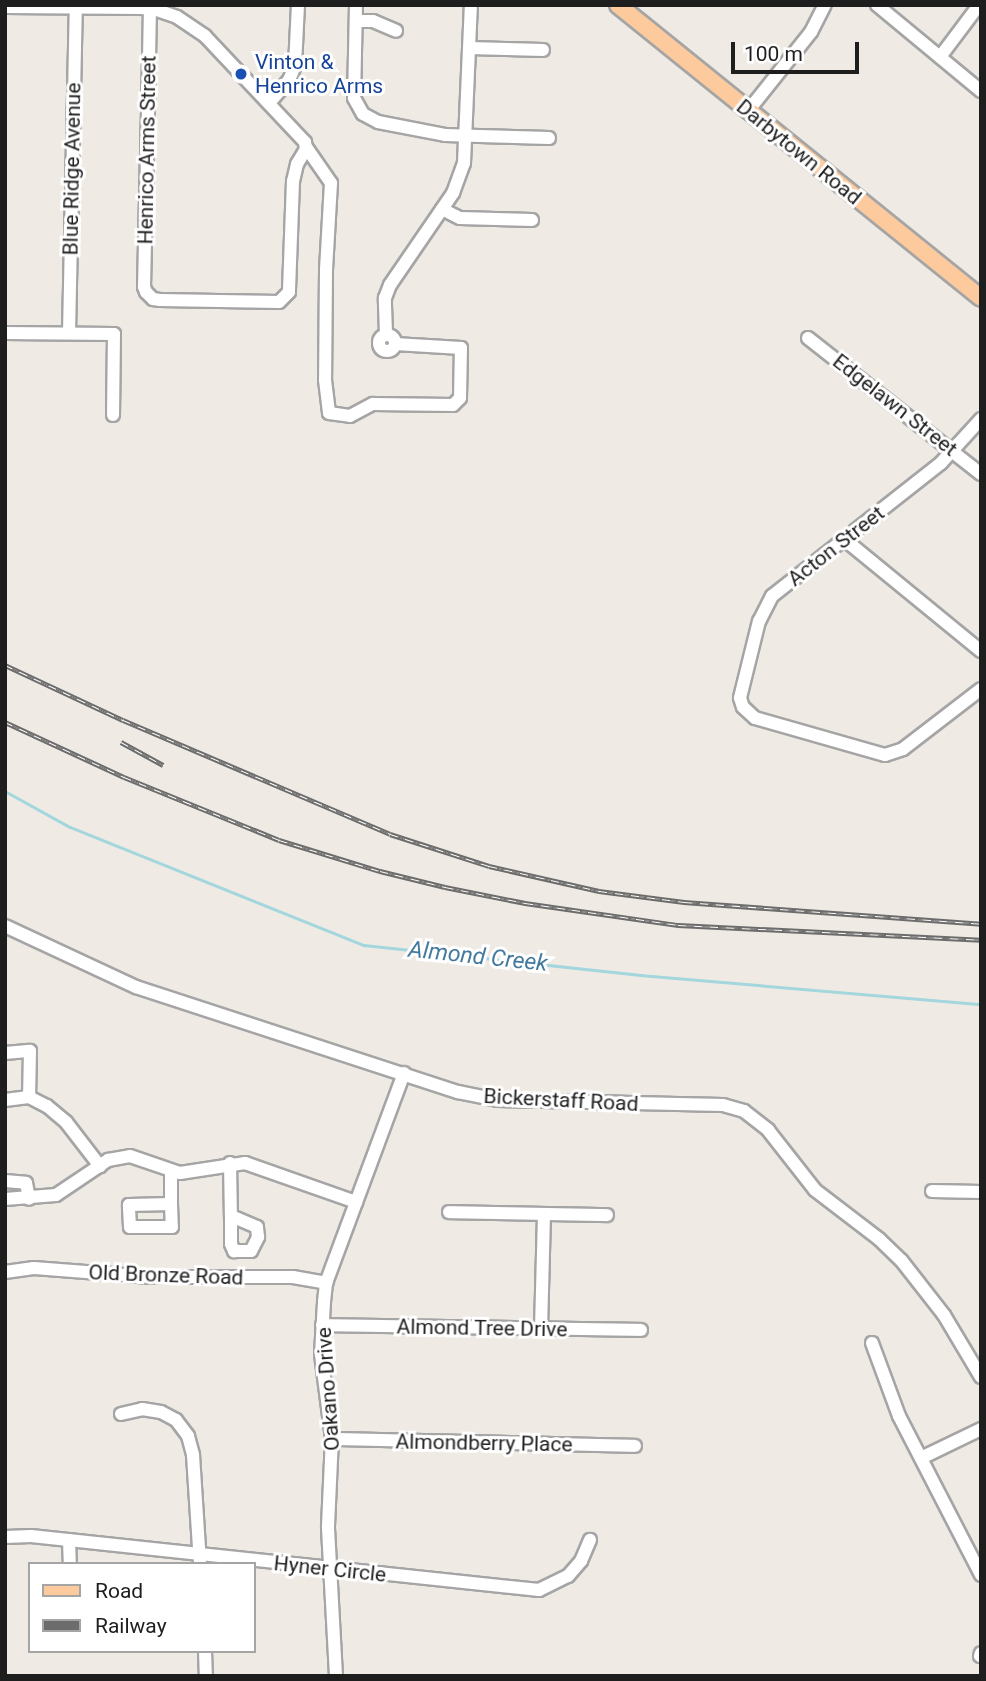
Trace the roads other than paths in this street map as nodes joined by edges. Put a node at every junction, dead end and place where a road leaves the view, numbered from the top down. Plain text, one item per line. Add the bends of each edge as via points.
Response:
1 (298, 5) edge
2 (356, 5) edge
3 (471, 5) edge
4 (618, 5) edge
5 (825, 5) edge
6 (877, 5) edge
7 (979, 5) edge
8 (5, 7) edge
9 (76, 7) edge
10 (150, 7) edge
11 (356, 21) junction
12 (397, 31) dead end
13 (469, 48) junction
14 (543, 50) dead end
15 (940, 57) junction
16 (981, 90) edge
17 (269, 103) junction
18 (748, 111) junction
19 (467, 136) junction
20 (549, 138) dead end
21 (306, 147) junction
22 (442, 209) junction
23 (532, 220) dead end
24 (981, 298) edge
25 (5, 332) edge
26 (69, 333) junction
27 (808, 338) dead end
28 (113, 415) dead end
29 (981, 419) edge
30 (953, 451) junction
31 (981, 474) edge
32 (844, 539) junction
33 (981, 651) edge
34 (981, 688) edge
35 (5, 926) edge
36 (5, 1052) edge
37 (404, 1073) junction
38 (29, 1097) junction
39 (5, 1100) edge
40 (230, 1163) junction
41 (100, 1166) junction
42 (170, 1171) junction
43 (5, 1181) edge
44 (932, 1191) dead end
45 (981, 1192) edge
46 (5, 1199) edge
47 (29, 1199) junction
48 (356, 1202) junction
49 (171, 1205) dead end
50 (449, 1212) dead end
51 (544, 1214) junction
52 (607, 1215) dead end
53 (231, 1216) dead end
54 (5, 1272) edge
55 (326, 1283) junction
56 (322, 1325) junction
57 (541, 1329) junction
58 (641, 1330) dead end
59 (872, 1343) dead end
60 (981, 1377) edge
61 (121, 1414) dead end
62 (981, 1429) edge
63 (332, 1439) junction
64 (635, 1446) dead end
65 (921, 1458) junction
66 (5, 1537) edge
67 (69, 1540) junction
68 (590, 1540) dead end
69 (200, 1559) edge
70 (70, 1562) edge
71 (239, 1562) edge
72 (256, 1563) edge
73 (330, 1569) junction
74 (981, 1575) edge
75 (205, 1653) edge
76 (206, 1676) edge
77 (336, 1676) edge

1 - 17 street via 295,66
2 - 11 street
3 - 13 street
4 - 18 main road, Darbytown Road
5 - 18 street via 811,32
6 - 15 street
7 - 15 street
8 - 9 street
9 - 10 street
9 - 26 street, Blue Ridge Avenue
10 - 17 street via 198,31
10 - 21 street, Henrico Arms Street via 144,287 148,294 160,300 283,300 289,292 294,174
11 - 12 street via 373,21
11 - 19 street via 355,98 363,114 378,122
13 - 14 street
13 - 19 street
15 - 16 street
17 - 21 street
18 - 24 main road, Darbytown Road
19 - 20 street
19 - 22 street via 459,180
21 - 22 street via 331,183 326,285 329,413 350,416 373,404 453,405 460,397 461,348 395,344 389,351 380,349 378,340 386,334 385,298 390,285
22 - 23 street via 460,218
25 - 26 street
26 - 28 street via 114,334
27 - 30 street, Edgelawn Street
29 - 30 street, Acton Street
30 - 31 street, Edgelawn Street
30 - 32 street, Acton Street
32 - 33 street
32 - 34 street, Acton Street via 767,603 741,702 755,718 885,755 903,749
35 - 37 street, Bickerstaff Road via 136,987
36 - 38 street via 30,1051
37 - 48 street, Oakano Drive
37 - 60 street, Bickerstaff Road via 499,1100 714,1105 744,1111 768,1130 815,1190 901,1260 944,1315
38 - 39 street
38 - 41 street via 65,1122
40 - 42 street via 189,1172
40 - 48 street via 254,1164
40 - 53 street
41 - 42 street via 130,1156
41 - 47 street via 64,1192
42 - 49 street
43 - 47 street via 26,1183
44 - 45 street
46 - 47 street
48 - 55 street, Oakano Drive
50 - 51 street
51 - 52 street
51 - 57 street
54 - 55 street, Old Bronze Road via 34,1268 151,1277 292,1277
55 - 56 street, Oakano Drive
56 - 57 street, Almond Tree Drive
56 - 63 street, Oakano Drive via 322,1374
57 - 58 street, Almond Tree Drive
59 - 65 street via 898,1416
61 - 69 street via 142,1409 161,1412 176,1420 188,1436
62 - 65 street
63 - 64 street, Almondberry Place
63 - 73 street, Oakano Drive
65 - 74 street
66 - 67 street, Hyner Circle
67 - 69 street, Hyner Circle
67 - 70 street
68 - 73 street, Hyner Circle via 574,1570 538,1590
69 - 71 street, Hyner Circle
72 - 73 street, Hyner Circle
73 - 77 street, Oakano Drive
75 - 76 street

